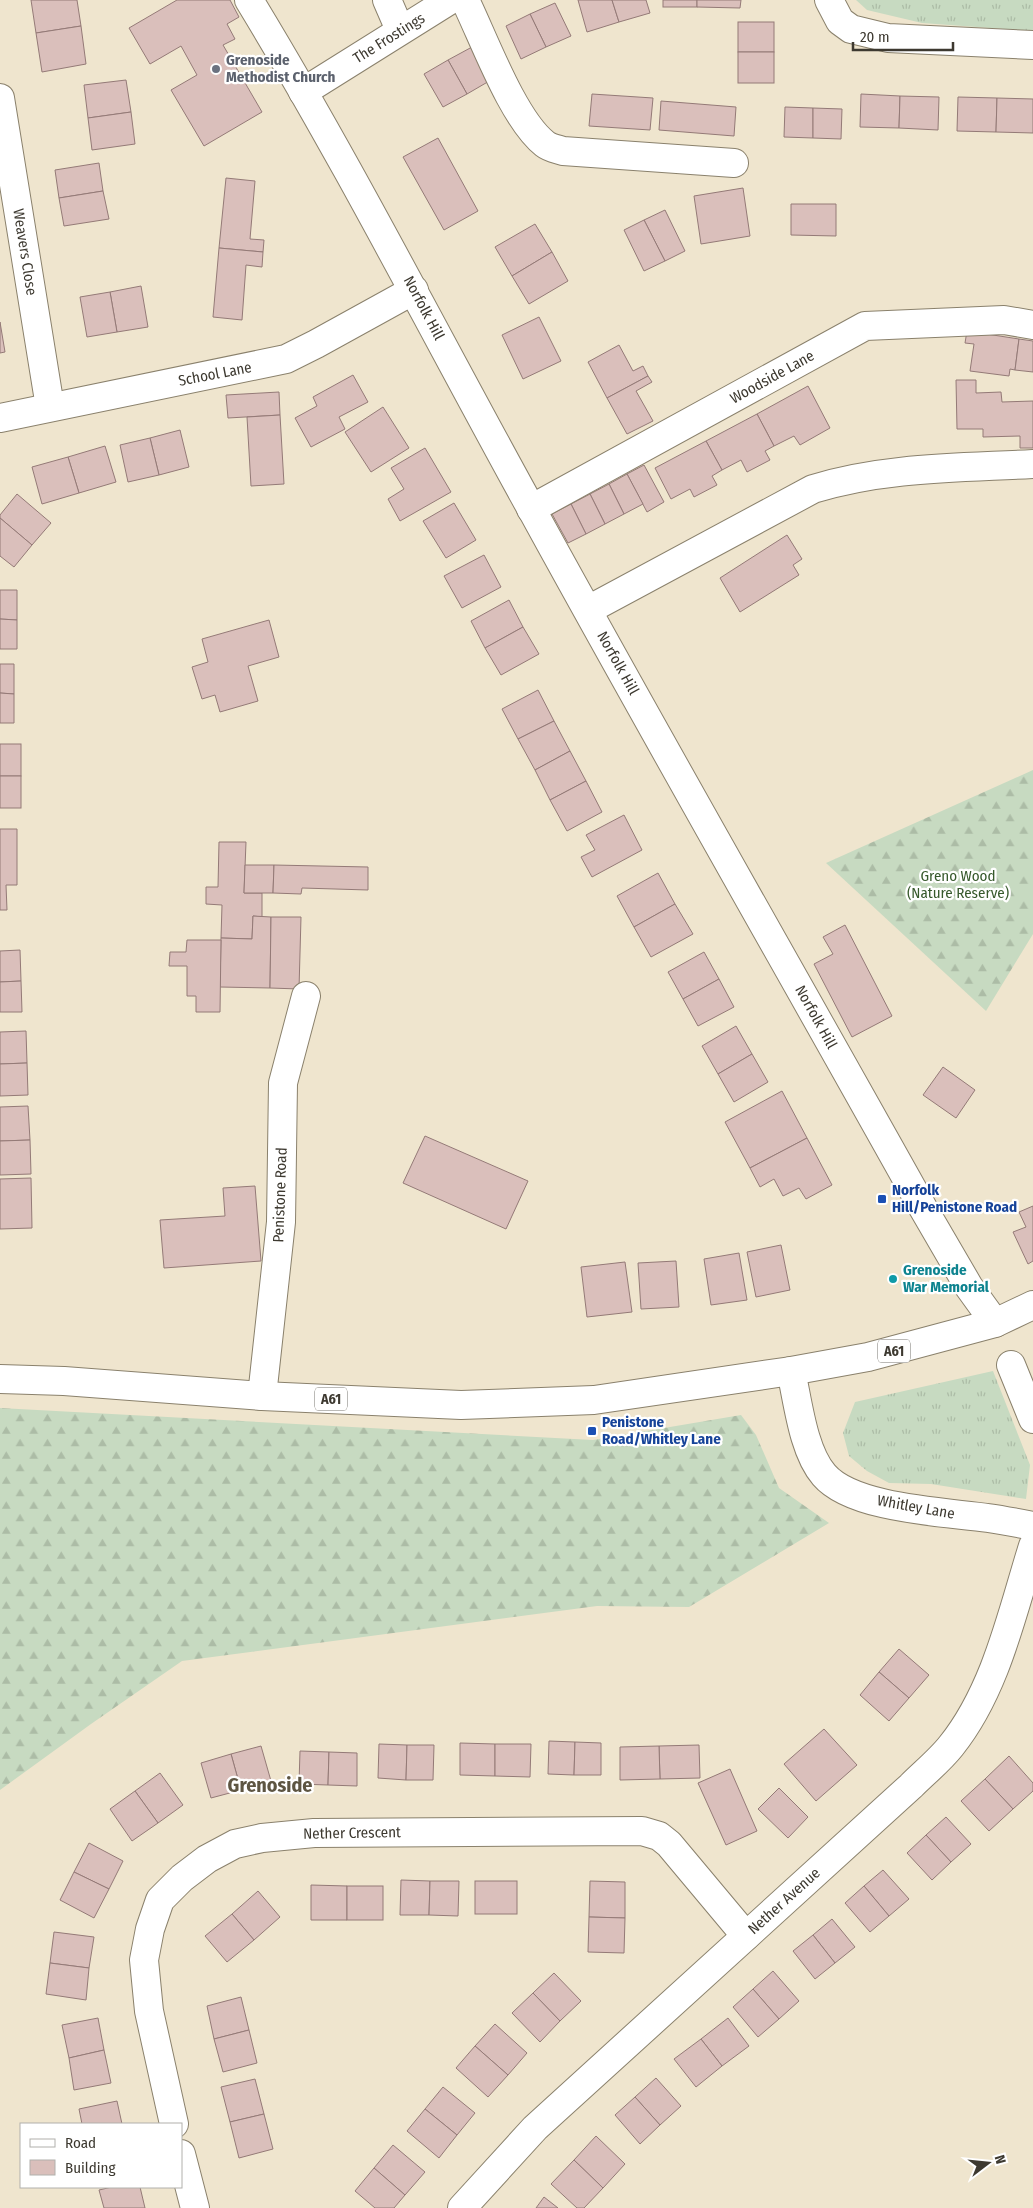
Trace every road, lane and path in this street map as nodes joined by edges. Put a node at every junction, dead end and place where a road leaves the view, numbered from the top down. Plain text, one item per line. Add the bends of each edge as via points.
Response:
1 (249, 0) edge
2 (387, 0) edge
3 (450, 0) edge
4 (466, 0) edge
5 (834, 10) edge
6 (400, 30) junction
7 (1033, 45) edge
8 (303, 92) junction
9 (0, 98) edge
10 (734, 163) dead end
11 (414, 290) junction
12 (1033, 325) edge
13 (50, 407) junction
14 (0, 418) edge
15 (1033, 464) edge
16 (531, 509) junction
17 (588, 610) junction
18 (306, 996) dead end
19 (1033, 1305) edge
20 (995, 1323) junction
21 (1011, 1365) dead end
22 (791, 1371) junction
23 (0, 1379) edge
24 (262, 1396) junction
25 (1033, 1419) edge
26 (1033, 1526) edge
27 (1033, 1546) edge
28 (746, 1936) junction
29 (174, 2123) edge
30 (182, 2158) edge
31 (195, 2208) edge
32 (462, 2208) edge

1 - 8 main road, Norfolk Hill
2 - 6 main road
3 - 6 main road, The Frostings
4 - 10 main road via 517,111 547,146 563,151
5 - 7 main road via 851,30 888,38
6 - 8 main road, The Frostings
8 - 11 main road, Norfolk Hill
9 - 13 main road, Weavers Close
11 - 13 main road, School Lane via 286,359
11 - 16 main road, Norfolk Hill
12 - 16 main road, Woodside Lane via 1004,320 865,326
13 - 14 main road, School Lane
15 - 17 main road via 884,472 844,479 813,489
16 - 17 main road, Norfolk Hill
17 - 20 main road, Norfolk Hill via 923,1208 969,1287
18 - 24 main road, Penistone Road via 283,1083 281,1222
19 - 20 main road, A61
20 - 22 main road, A61 via 868,1357
21 - 25 main road
22 - 24 main road, A61 via 594,1400 462,1405
22 - 26 main road, Whitley Lane via 812,1457 825,1476 845,1490 886,1504
23 - 24 main road, A61
27 - 28 main road, Nether Avenue via 994,1668 975,1711 951,1746
28 - 29 main road, Nether Crescent via 670,1844 659,1836 642,1831 314,1833 235,1844 182,1878 160,1900 150,1929 144,1960 149,2011
28 - 32 main road, Nether Avenue via 535,2128
30 - 31 main road

